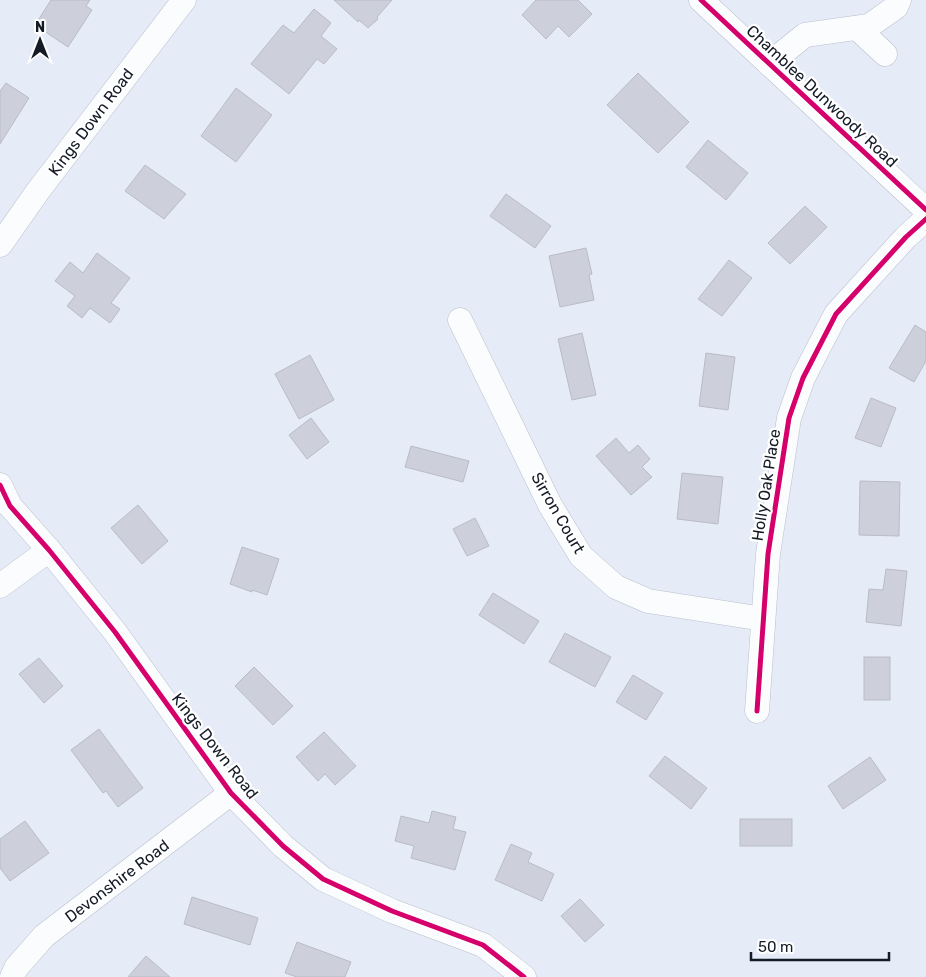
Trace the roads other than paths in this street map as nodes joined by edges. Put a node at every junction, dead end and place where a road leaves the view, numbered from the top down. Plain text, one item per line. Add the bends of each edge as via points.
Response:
1 (184, 0) edge
2 (701, 0) edge
3 (899, 0) edge
4 (857, 28) junction
5 (885, 54) dead end
6 (770, 64) junction
7 (926, 210) edge
8 (926, 219) edge
9 (0, 245) edge
10 (460, 320) dead end
11 (0, 485) edge
12 (49, 550) junction
13 (0, 586) edge
14 (763, 619) junction
15 (757, 711) dead end
16 (231, 793) junction
17 (12, 977) edge
18 (524, 977) edge

1 - 9 street, Kings Down Road
2 - 6 street, Chamblee Dunwoody Road
3 - 4 street via 896,7 870,26
4 - 5 street
4 - 6 street via 805,35
6 - 7 street, Chamblee Dunwoody Road
8 - 14 street, Holly Oak Place via 836,314 803,378 789,418 768,554
10 - 14 street, Sirron Court via 550,505 581,556 616,587 648,601
11 - 12 street, Kings Down Road via 10,506
12 - 13 street
12 - 16 street, Kings Down Road via 115,632
14 - 15 street, Holly Oak Place
16 - 17 street, Devonshire Road via 44,936
16 - 18 street, Kings Down Road via 283,846 323,879 392,911 483,945

